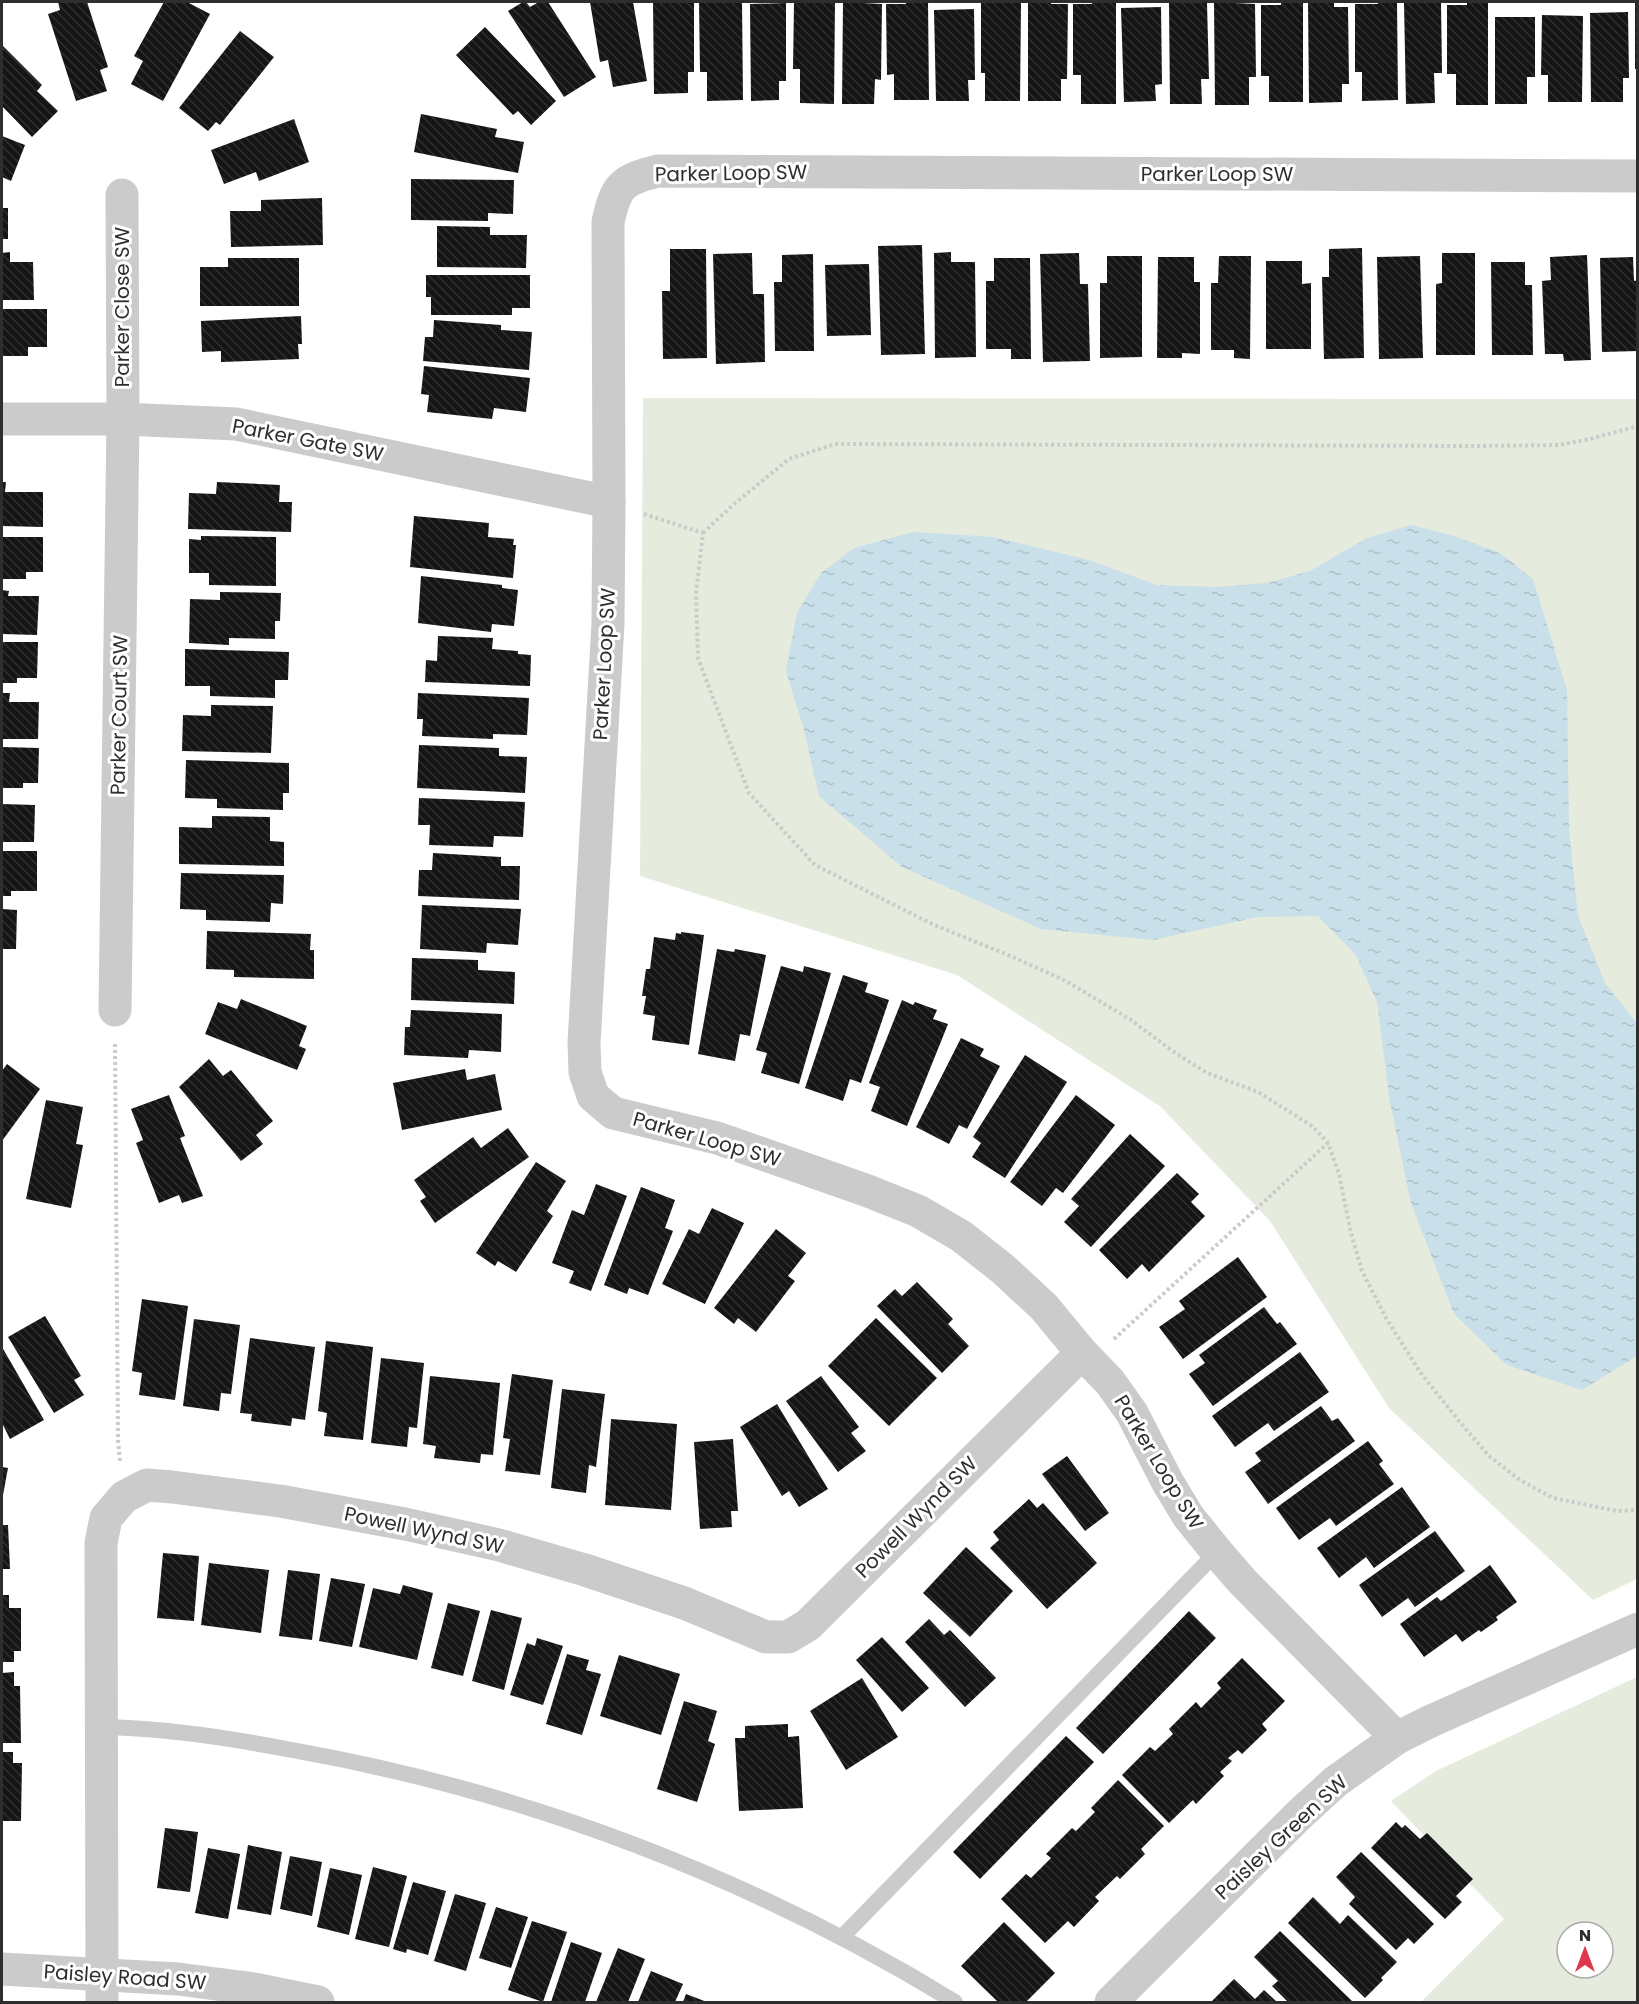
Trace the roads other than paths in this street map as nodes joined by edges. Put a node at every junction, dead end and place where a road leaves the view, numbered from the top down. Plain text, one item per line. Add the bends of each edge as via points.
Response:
1 (1638, 176) edge
2 (122, 195) dead end
3 (2, 419) edge
4 (123, 419) junction
5 (609, 502) junction
6 (115, 1010) road end
7 (1082, 1353) junction
8 (1217, 1552) junction
9 (1638, 1629) edge
10 (102, 1727) junction
11 (1397, 1738) junction
12 (842, 1936) junction
13 (2, 1969) edge
14 (102, 1989) edge
15 (318, 2002) edge
16 (955, 2002) edge
17 (1111, 2002) edge

1 - 5 street, Parker Loop SW via 670,171 639,175 624,184 614,198 608,222
2 - 4 street, Parker Close SW
3 - 4 street, Parker Gate SW
4 - 5 street, Parker Gate SW via 236,424
4 - 6 street, Parker Court SW
5 - 7 street, Parker Loop SW via 608,623 585,1043 585,1072 593,1096 613,1113 717,1138 918,1211 961,1236 1003,1269 1044,1307
7 - 8 street, Parker Loop SW via 1132,1413 1188,1516
7 - 10 street, Powell Wynd SW via 808,1625 788,1637 766,1637 684,1602 500,1545 280,1501 147,1485 124,1497 106,1518 101,1543
8 - 11 street, Parker Loop SW
8 - 12 lane
9 - 11 street, Paisley Green SW
10 - 12 lane via 148,1728 255,1743 453,1785 661,1855
10 - 14 street, Powell Wynd SW
11 - 17 street, Paisley Green SW via 1335,1782
12 - 16 lane
13 - 14 street, Paisley Road SW
14 - 15 street, Paisley Road SW via 178,1979

